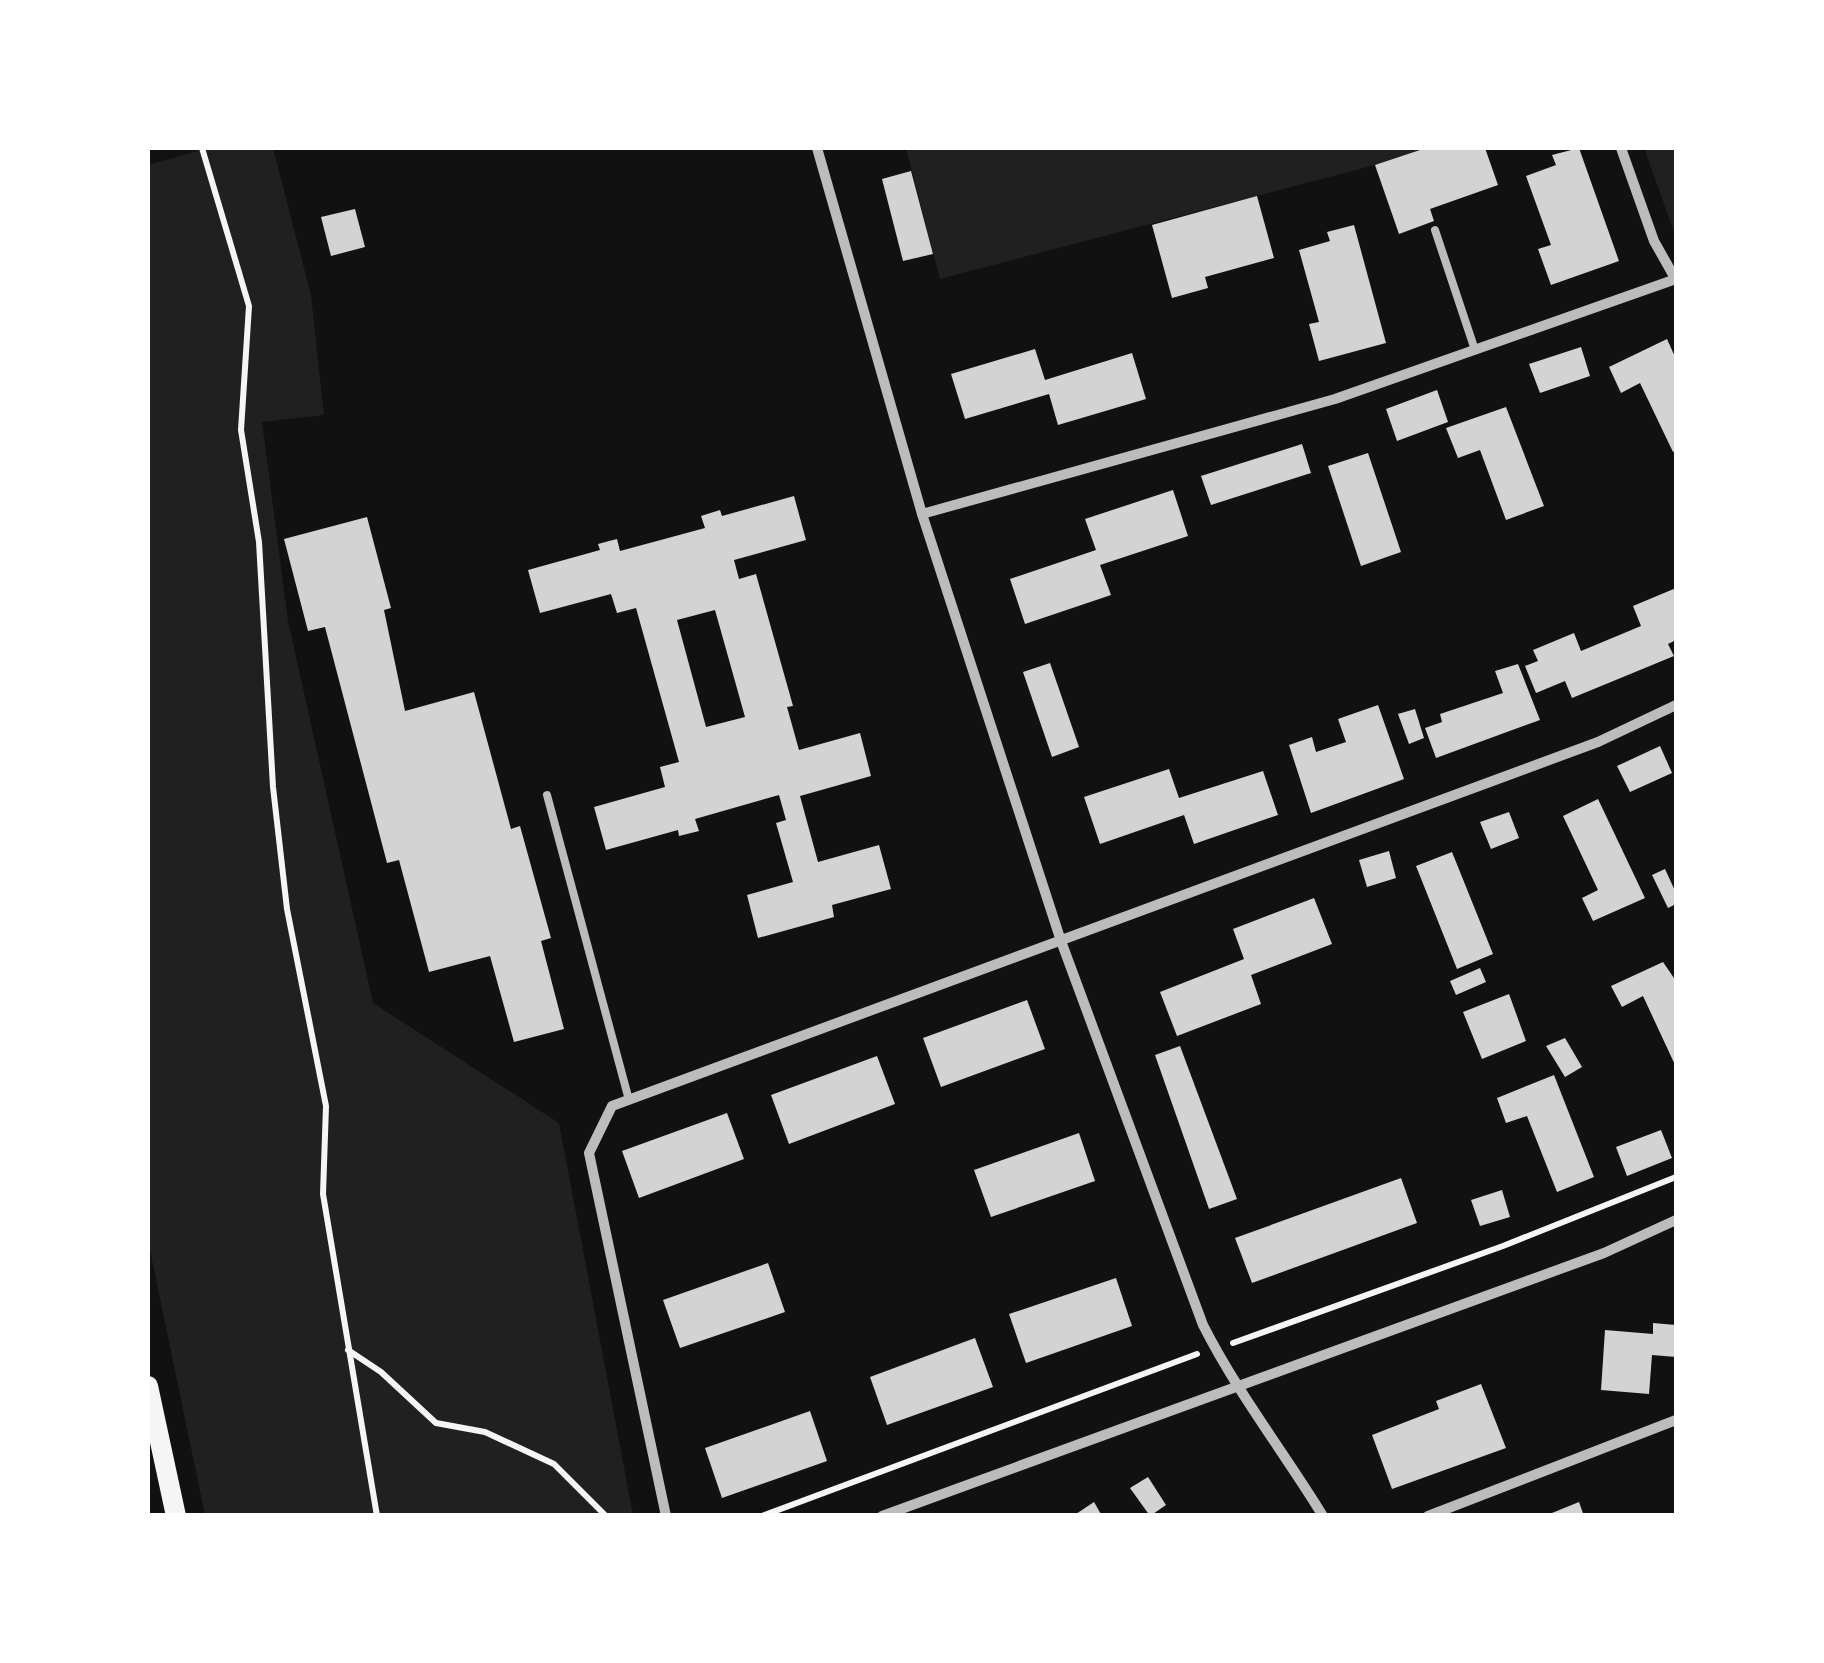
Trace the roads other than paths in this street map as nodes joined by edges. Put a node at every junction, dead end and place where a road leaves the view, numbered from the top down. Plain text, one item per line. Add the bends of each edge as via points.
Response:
1 (818, 148) edge
2 (1621, 148) edge
3 (1435, 230) dead end
4 (1676, 279) edge
5 (1475, 350) junction
6 (922, 514) junction
7 (1676, 705) edge
8 (547, 794) dead end
9 (1061, 941) junction
10 (630, 1100) junction
11 (1676, 1220) edge
12 (1233, 1385) junction
13 (148, 1386) edge
14 (1676, 1420) edge
15 (176, 1516) edge
16 (666, 1516) edge
17 (882, 1516) edge
18 (1323, 1516) edge
19 (1428, 1516) edge

1 - 6 street
2 - 4 street via 1654,241
3 - 5 lane
4 - 5 street
5 - 6 street via 1336,399
6 - 9 street
7 - 9 street via 1614,736
8 - 10 lane
9 - 10 street
9 - 12 street via 1202,1325
10 - 16 street via 612,1106 589,1153
11 - 12 street via 1604,1253
12 - 17 street
12 - 18 street via 1262,1418
13 - 15 main road
14 - 19 street

